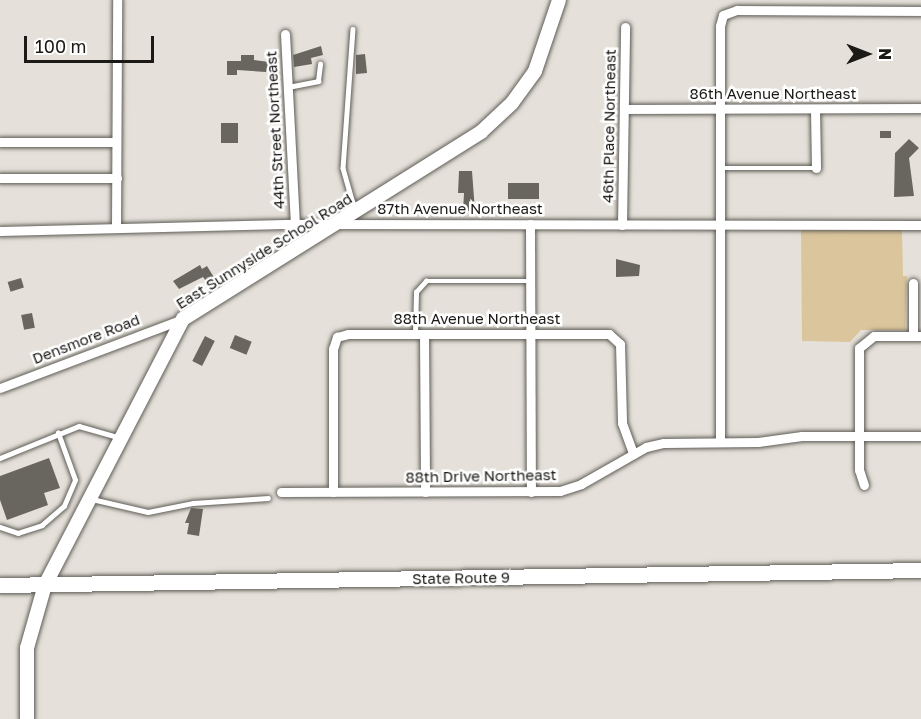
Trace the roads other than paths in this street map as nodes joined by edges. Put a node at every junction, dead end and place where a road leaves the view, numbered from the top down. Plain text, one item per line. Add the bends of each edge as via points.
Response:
1 (117, 0) edge
2 (559, 0) edge
3 (882, 0) edge
4 (882, 10) junction
5 (921, 11) edge
6 (625, 27) dead end
7 (354, 29) dead end
8 (285, 34) dead end
9 (320, 64) dead end
10 (288, 87) junction
11 (921, 108) edge
12 (626, 109) junction
13 (720, 109) junction
14 (815, 110) junction
15 (0, 142) edge
16 (116, 142) junction
17 (720, 168) junction
18 (816, 168) joint
19 (0, 178) edge
20 (117, 178) junction
21 (357, 213) junction
22 (295, 224) junction
23 (338, 224) junction
24 (530, 224) junction
25 (622, 225) junction
26 (720, 225) junction
27 (921, 225) edge
28 (116, 228) junction
29 (0, 231) edge
30 (530, 281) junction
31 (917, 283) edge
32 (183, 318) junction
33 (420, 334) junction
34 (530, 334) junction
35 (917, 336) edge
36 (0, 388) edge
37 (58, 433) junction
38 (858, 435) junction
39 (921, 435) edge
40 (121, 438) junction
41 (720, 442) junction
42 (633, 454) junction
43 (0, 458) edge
44 (864, 485) dead end
45 (281, 492) dead end
46 (333, 492) junction
47 (425, 492) junction
48 (531, 492) junction
49 (90, 498) junction
50 (268, 498) dead end
51 (0, 527) edge
52 (921, 570) edge
53 (0, 585) edge
54 (45, 585) junction
55 (27, 719) edge

1 - 16 street
2 - 21 street, East Sunnyside School Road via 535,71 500,116 466,143
3 - 4 street
4 - 5 street
4 - 13 street via 736,10 723,15
6 - 12 street, 46th Place Northeast
7 - 21 lane via 343,168 345,186
8 - 10 street, 44th Street Northeast
9 - 10 lane via 318,81
10 - 22 street, 44th Street Northeast
11 - 14 street, 86th Avenue Northeast
12 - 13 street, 86th Avenue Northeast
12 - 25 street, 46th Place Northeast
13 - 14 street, 86th Avenue Northeast
13 - 17 street
14 - 18 street
15 - 16 street
16 - 20 street
17 - 18 lane
17 - 26 street
19 - 20 street
20 - 28 street
21 - 23 street, East Sunnyside School Road
22 - 23 street, 87th Avenue Northeast
22 - 28 street, 87th Avenue Northeast
23 - 24 street, 87th Avenue Northeast
23 - 32 street, East Sunnyside School Road
24 - 25 street, 87th Avenue Northeast
24 - 30 street
25 - 26 street, 87th Avenue Northeast
26 - 27 street, 87th Avenue Northeast
26 - 41 street
28 - 29 street, 87th Avenue Northeast
30 - 33 lane via 426,280 416,292
30 - 34 street
31 - 35 street
32 - 36 street, Densmore Road
32 - 40 street, East Sunnyside School Road
33 - 34 street, 88th Avenue Northeast
33 - 46 street, 88th Avenue Northeast via 337,337 333,349
33 - 47 street
34 - 42 street, 88th Avenue Northeast via 609,334 616,338 621,355 622,423
34 - 48 street
35 - 38 street via 874,336 862,343 858,355
37 - 40 lane via 92,426
37 - 43 lane
37 - 51 lane via 75,480 64,506 42,525 18,533
38 - 39 street, 88th Drive Northeast
38 - 41 street, 88th Drive Northeast
38 - 44 street via 859,470
40 - 49 street, East Sunnyside School Road
41 - 42 street, 88th Drive Northeast via 664,443
42 - 48 street, 88th Drive Northeast via 571,488
45 - 46 street, 88th Drive Northeast
46 - 47 street, 88th Drive Northeast
47 - 48 street, 88th Drive Northeast
49 - 50 lane via 148,512 193,503
49 - 54 street, East Sunnyside School Road
52 - 54 main road, State Route 9
53 - 54 main road, State Route 9
54 - 55 street, East Sunnyside School Road via 27,648

